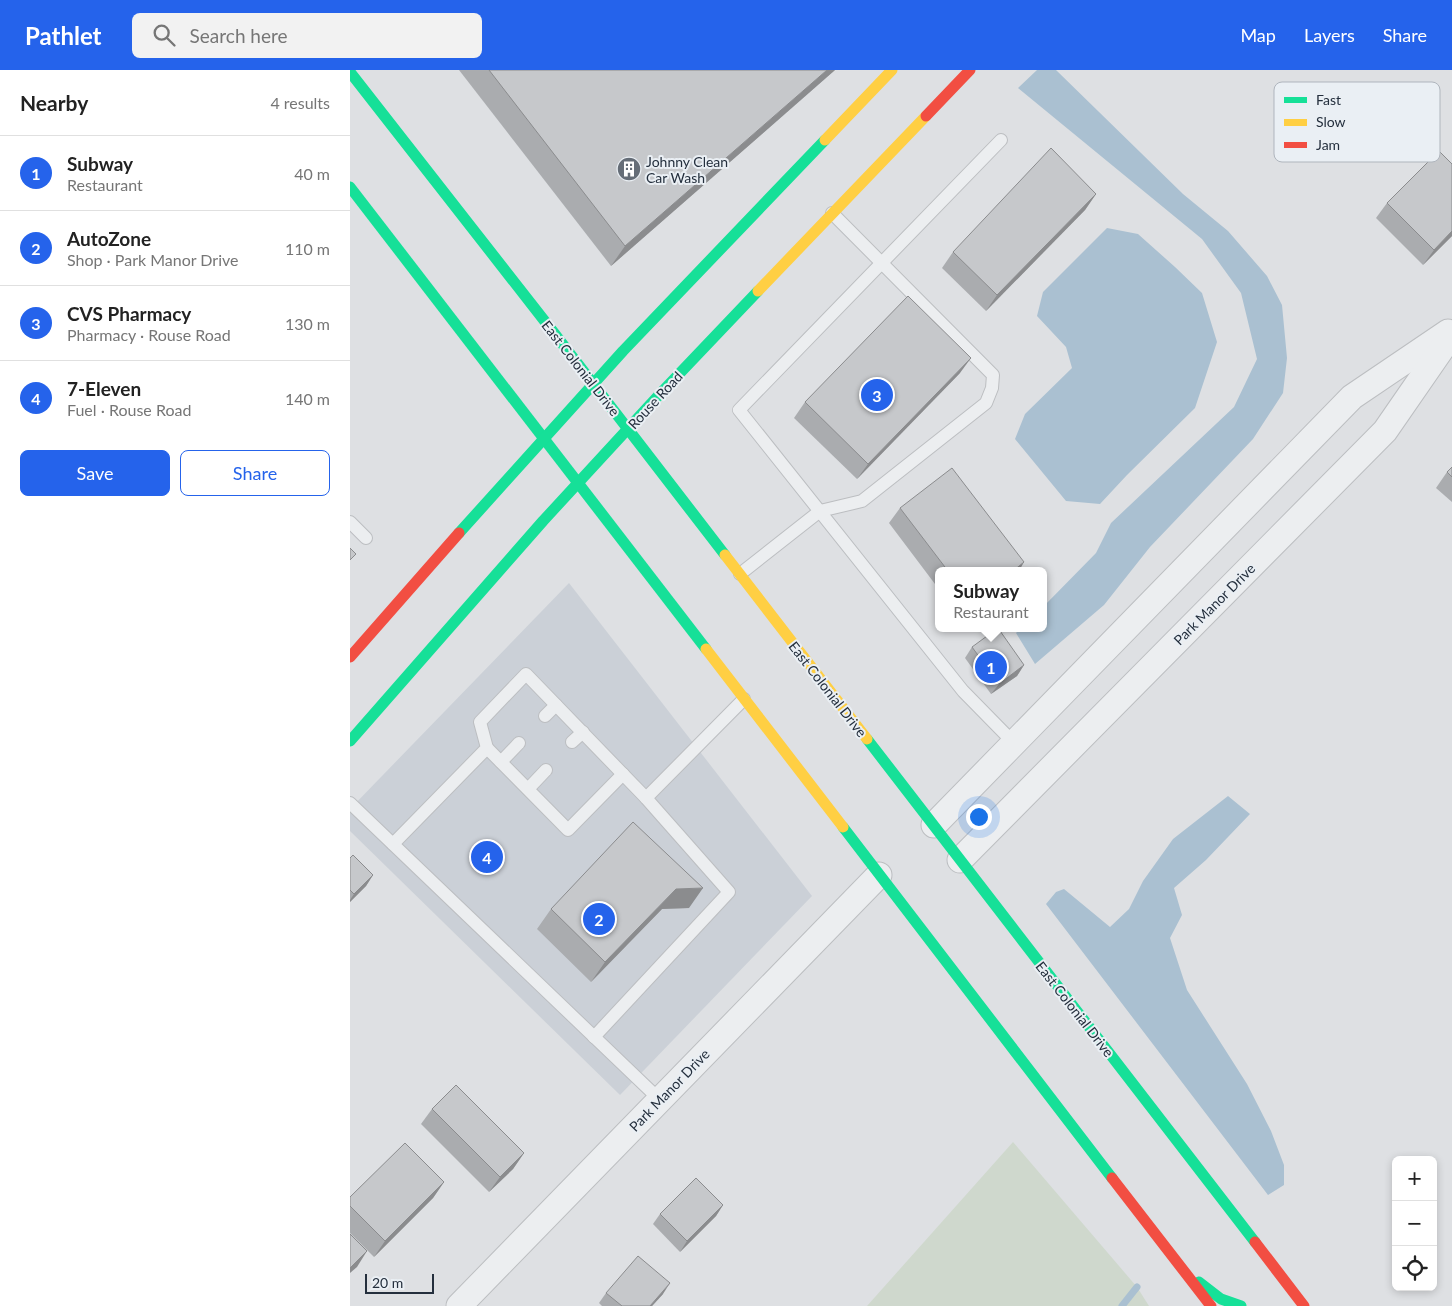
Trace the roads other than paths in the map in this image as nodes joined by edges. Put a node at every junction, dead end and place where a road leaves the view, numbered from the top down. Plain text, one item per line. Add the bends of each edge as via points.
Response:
1 (970, 70) edge
2 (350, 72) edge
3 (885, 72) edge
4 (1001, 140) dead end
5 (350, 187) edge
6 (832, 213) junction
7 (882, 263) junction
8 (1452, 329) edge
9 (1452, 334) edge
10 (593, 384) junction
11 (628, 429) junction
12 (543, 438) junction
13 (578, 483) junction
14 (820, 511) junction
15 (350, 522) edge
16 (366, 538) dead end
17 (740, 574) junction
18 (350, 657) edge
19 (744, 699) junction
20 (556, 705) junction
21 (545, 716) dead end
22 (583, 732) junction
23 (350, 741) edge
24 (519, 742) dead end
25 (572, 742) dead end
26 (1014, 744) junction
27 (487, 748) junction
28 (501, 762) junction
29 (546, 770) dead end
30 (623, 774) junction
31 (528, 789) junction
32 (646, 798) junction
33 (350, 803) edge
34 (934, 825) junction
35 (393, 844) junction
36 (960, 860) junction
37 (880, 875) junction
38 (594, 1036) junction
39 (659, 1099) junction
40 (1182, 1268) junction
41 (458, 1306) edge
42 (1211, 1306) edge
43 (1241, 1306) edge
44 (1304, 1306) edge

1 - 6 main road, Rouse Road
2 - 10 main road, East Colonial Drive
3 - 10 main road
4 - 7 lane
5 - 12 main road
6 - 7 lane
6 - 11 main road, Rouse Road
7 - 14 lane via 739,410
7 - 14 lane via 993,375 992,388 986,403 862,501
8 - 26 street via 1352,397
9 - 36 street, Park Manor Drive via 1385,432
10 - 11 main road, East Colonial Drive
10 - 12 main road
11 - 13 main road, Rouse Road
11 - 17 main road, East Colonial Drive
12 - 13 main road
12 - 18 main road
13 - 19 main road
13 - 23 main road, Rouse Road
14 - 17 lane
14 - 26 lane via 963,691
15 - 16 lane
17 - 34 main road, East Colonial Drive
19 - 32 lane
19 - 37 main road
20 - 21 lane
20 - 22 lane
20 - 27 lane via 526,674 480,722
22 - 25 lane
22 - 30 lane
24 - 28 lane
26 - 34 street
27 - 28 lane
27 - 35 lane
28 - 31 lane
29 - 31 lane
30 - 31 lane via 568,830
30 - 32 lane
32 - 38 lane via 729,892
33 - 35 lane
34 - 36 main road, East Colonial Drive
35 - 38 lane
36 - 44 main road, East Colonial Drive
37 - 39 street, Park Manor Drive
37 - 40 main road
38 - 39 lane
39 - 41 street, Park Manor Drive
40 - 42 main road
40 - 43 main road via 1221,1299

